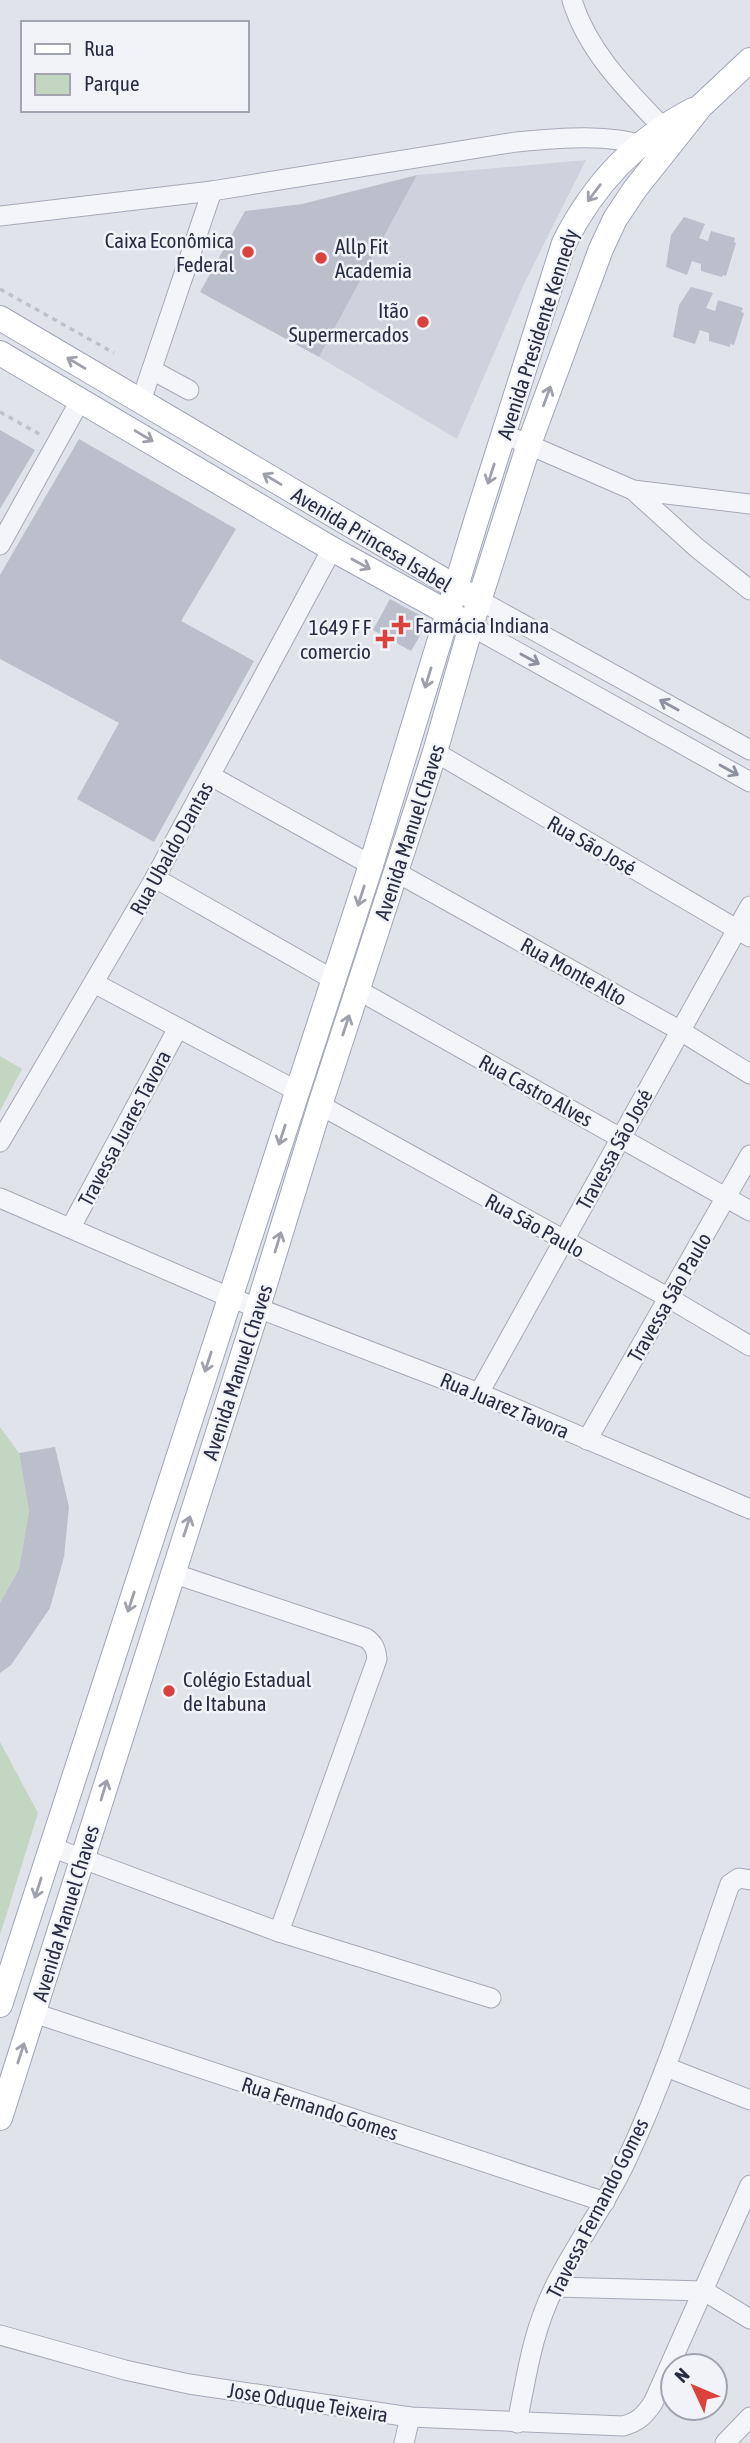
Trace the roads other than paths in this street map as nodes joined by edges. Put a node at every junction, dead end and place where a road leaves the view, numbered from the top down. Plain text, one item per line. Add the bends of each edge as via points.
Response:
1 (572, 0) edge
2 (750, 60) edge
3 (660, 140) junction
4 (212, 191) junction
5 (0, 216) edge
6 (0, 318) edge
7 (0, 353) edge
8 (152, 370) junction
9 (189, 390) dead end
10 (81, 399) junction
11 (141, 401) junction
12 (504, 434) junction
13 (529, 444) junction
14 (633, 490) junction
15 (750, 503) edge
16 (0, 545) edge
17 (332, 549) junction
18 (456, 589) junction
19 (750, 590) edge
20 (479, 600) junction
21 (449, 613) junction
22 (471, 625) junction
23 (750, 750) edge
24 (435, 752) junction
25 (211, 776) junction
26 (750, 782) edge
27 (371, 865) junction
28 (396, 872) junction
29 (155, 878) junction
30 (750, 906) edge
31 (743, 933) edge
32 (334, 980) junction
33 (94, 983) junction
34 (358, 990) junction
35 (178, 1028) junction
36 (679, 1030) junction
37 (750, 1074) edge
38 (297, 1091) junction
39 (320, 1105) junction
40 (622, 1138) junction
41 (0, 1142) edge
42 (750, 1155) edge
43 (726, 1197) junction
44 (0, 1198) edge
45 (750, 1211) edge
46 (71, 1227) junction
47 (564, 1241) junction
48 (229, 1297) junction
49 (669, 1298) junction
50 (258, 1307) junction
51 (750, 1346) edge
52 (479, 1393) junction
53 (587, 1440) junction
54 (750, 1509) edge
55 (172, 1573) junction
56 (51, 1847) junction
57 (82, 1858) junction
58 (742, 1880) edge
59 (279, 1932) junction
60 (491, 1998) dead end
61 (0, 2005) edge
62 (34, 2013) junction
63 (666, 2067) junction
64 (750, 2100) edge
65 (0, 2119) edge
66 (750, 2185) edge
67 (606, 2202) junction
68 (555, 2287) junction
69 (704, 2291) junction
70 (750, 2319) edge
71 (0, 2335) edge
72 (410, 2417) junction
73 (750, 2417) edge
74 (517, 2423) junction
75 (404, 2443) edge
76 (725, 2443) edge

1 - 3 street via 595,51
2 - 3 main road, Avenida Presidente Kennedy
3 - 4 street via 516,142
3 -> 12 main road, Avenida Presidente Kennedy via 601,184 579,214 564,243
13 -> 3 main road, Avenida Presidente Kennedy via 601,248
4 - 5 street
4 - 8 street
11 -> 6 main road, Avenida Princesa Isabel
7 - 10 main road, Avenida Princesa Isabel
8 - 9 street
8 - 11 street
10 - 16 street
10 -> 17 main road, Avenida Princesa Isabel
18 -> 11 main road, Avenida Princesa Isabel
12 - 13 street
12 -> 18 main road, Avenida Presidente Kennedy
13 - 14 street
13 - 20 main road, Avenida Presidente Kennedy
14 - 15 street
14 - 19 street
17 -> 21 main road, Avenida Princesa Isabel
17 - 25 street, Rua Ubaldo Dantas
18 - 20 main road, Avenida Princesa Isabel
18 - 21 main road, Avenida Presidente Kennedy
20 - 22 main road, Avenida Presidente Kennedy
23 -> 20 street, Avenida Princesa Isabel
21 - 22 main road, Avenida Princesa Isabel
21 -> 27 main road, Avenida Manuel Chaves
22 - 24 main road, Avenida Manuel Chaves
22 -> 26 street, Avenida Princesa Isabel
24 - 28 main road, Avenida Manuel Chaves
24 - 31 street, Rua São José
25 - 27 street
25 - 29 street, Rua Ubaldo Dantas
27 -> 32 main road, Avenida Manuel Chaves
28 - 34 main road, Avenida Manuel Chaves
28 - 36 street, Rua Monte Alto
29 - 32 street
29 - 33 street, Rua Ubaldo Dantas
30 - 31 street, Travessa São José
31 - 36 street, Travessa São José
32 - 38 main road, Avenida Manuel Chaves
33 - 35 street
33 - 41 street, Rua Ubaldo Dantas
39 -> 34 main road, Avenida Manuel Chaves
34 - 40 street, Rua Castro Alves
35 - 38 street
35 - 46 street, Travessa Juares Tavora
36 - 37 street, Rua Monte Alto
36 - 40 street, Travessa São José
38 -> 48 main road, Avenida Manuel Chaves
39 - 47 street, Rua São Paulo
50 -> 39 main road, Avenida Manuel Chaves
40 - 43 street, Rua Castro Alves
40 - 47 street, Travessa São José
42 - 43 street, Travessa São Paulo
43 - 45 street, Rua Castro Alves
43 - 49 street, Travessa São Paulo
44 - 46 street
46 - 48 street
47 - 49 street, Rua São Paulo
47 - 52 street, Travessa São José
48 - 50 street, Rua Juarez Tavora
48 -> 56 main road, Avenida Manuel Chaves
49 - 51 street, Rua São Paulo
49 - 53 street, Travessa São Paulo
50 - 52 street, Rua Juarez Tavora
55 -> 50 main road, Avenida Manuel Chaves
52 - 53 street, Rua Juarez Tavora
53 - 54 street, Rua Juarez Tavora
57 -> 55 main road, Avenida Manuel Chaves
55 - 59 street via 366,1638 376,1650 377,1659
56 - 57 street
56 -> 61 main road, Avenida Manuel Chaves
57 - 59 street
57 - 62 main road, Avenida Manuel Chaves
58 - 63 street, Travessa Fernando Gomes via 730,1884
59 - 60 street
65 -> 62 main road, Avenida Manuel Chaves
62 - 67 street, Rua Fernando Gomes
63 - 64 street
63 - 67 street, Travessa Fernando Gomes
66 - 69 street
67 - 68 street, Travessa Fernando Gomes
68 - 69 street
68 - 74 street, Travessa Fernando Gomes via 533,2339
69 - 70 street
69 - 74 street, Jose Oduque Teixeira via 653,2403 636,2423
71 - 72 street, Jose Oduque Teixeira via 189,2384
72 - 74 street, Jose Oduque Teixeira
72 - 75 street
73 - 76 street

